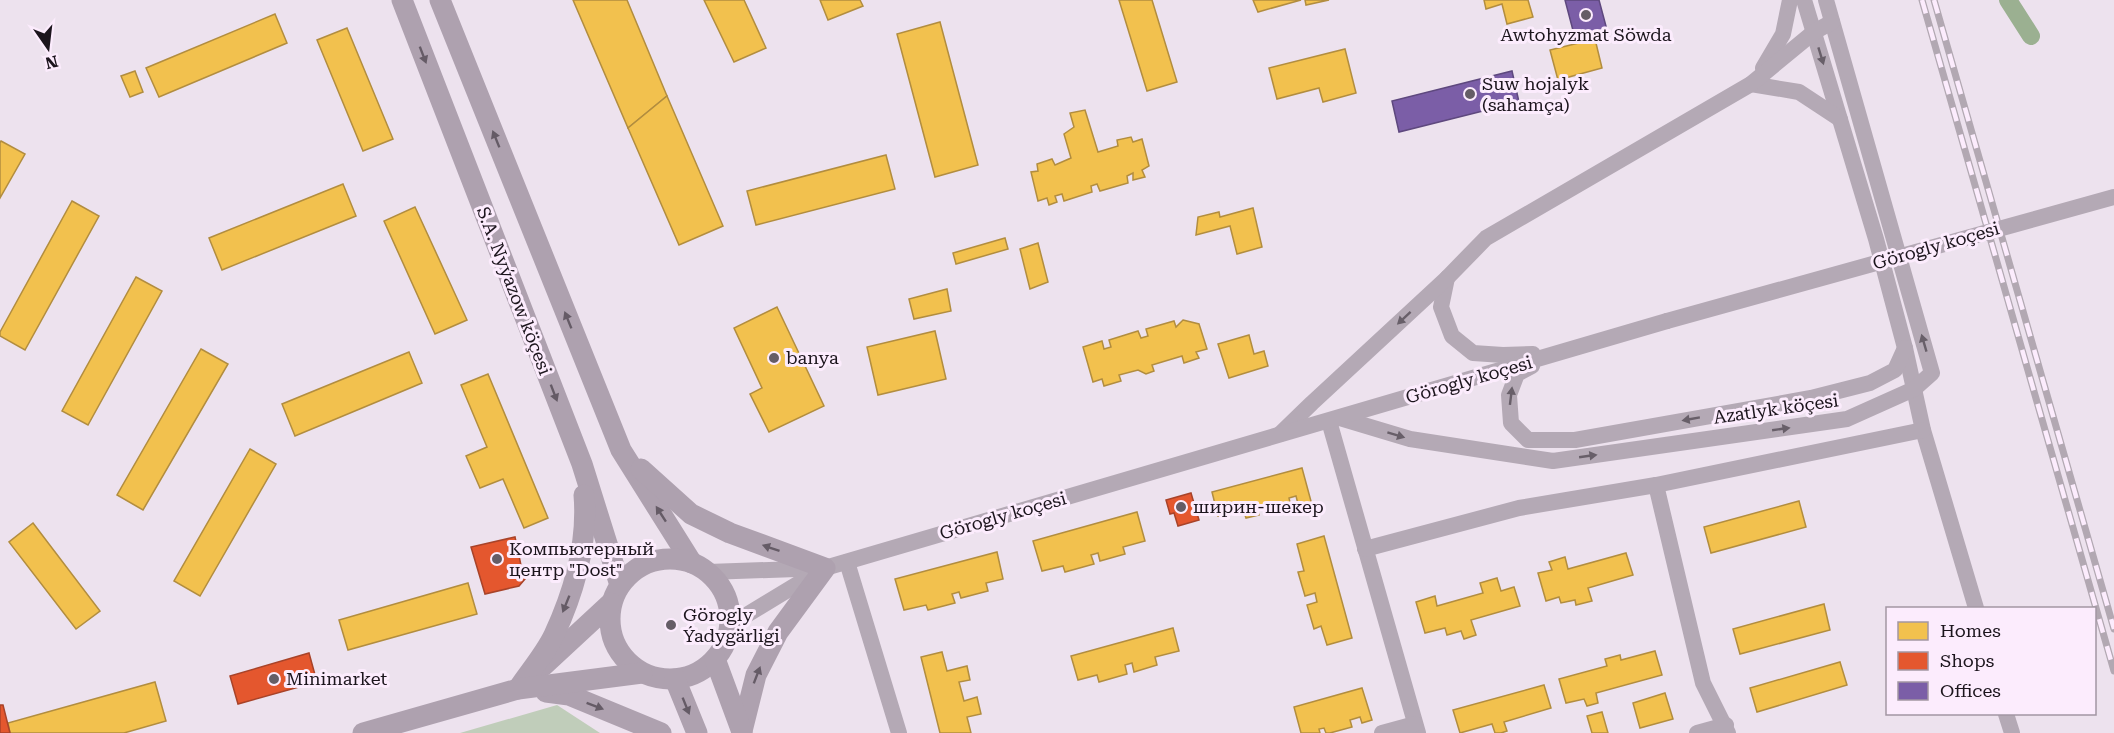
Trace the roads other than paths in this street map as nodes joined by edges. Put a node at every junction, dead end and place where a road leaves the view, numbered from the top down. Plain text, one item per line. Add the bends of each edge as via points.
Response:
1 (402, 0) edge
2 (440, 0) edge
3 (1790, 0) edge
4 (1804, 0) edge
5 (1826, 0) edge
6 (1833, 22) junction
7 (1814, 32) junction
8 (1751, 84) junction
9 (1840, 119) junction
10 (2114, 196) edge
11 (1447, 278) junction
12 (1905, 348) junction
13 (1558, 353) junction
14 (1914, 389) junction
15 (1334, 419) junction
16 (1923, 430) junction
17 (1280, 435) junction
18 (621, 450) junction
19 (582, 465) junction
20 (1656, 485) junction
21 (1365, 549) junction
22 (847, 562) junction
23 (700, 568) junction
24 (825, 568) junction
25 (616, 594) junction
26 (1975, 607) edge
27 (730, 624) junction
28 (715, 659) junction
29 (642, 673) junction
30 (675, 679) junction
31 (518, 689) junction
32 (2006, 715) edge
33 (1416, 728) edge
34 (1727, 729) edge
35 (742, 732) edge
36 (363, 733) edge
37 (661, 733) edge
38 (697, 733) edge
39 (899, 733) edge
40 (1382, 733) edge
41 (1697, 733) edge
42 (2012, 733) edge

1 -> 19 main road, S.A. Nyýazow köçesi
18 -> 2 main road
3 - 8 street via 1784,34
4 - 7 street
5 - 6 street, Azatlyk köçesi
6 - 7 street
14 -> 6 street, Azatlyk köçesi via 1932,373
7 - 8 street
7 -> 9 street
8 - 9 street via 1799,92
8 - 11 street via 1486,238
9 - 12 street
10 - 13 street, Görogly koçesi, bridge
11 - 13 street via 1442,307 1452,336 1473,353
11 -> 17 street
12 -> 13 street, Azatlyk köçesi via 1895,370 1870,383 1810,399 1575,440 1528,440 1511,423 1509,395 1517,374
12 - 14 street
13 - 15 street, Görogly koçesi
15 -> 14 street, Azatlyk köçesi via 1410,439 1553,461 1847,420
14 - 16 street
15 - 17 street, Görogly koçesi
15 - 21 street
16 - 20 street
16 - 26 street
17 - 22 street, Görogly koçesi
23 -> 18 main road
24 -> 18 main road via 690,514
19 - 25 main road, S.A. Nyýazow köçesi
19 -> 31 main road via 586,517 576,579 554,636
20 - 21 street via 1519,508
20 - 34 street via 1703,683
21 - 33 street
22 - 24 street, Görogly koçesi
22 - 39 street
23 - 24 street
23 - 25 main road via 673,559 652,561 634,570
23 - 27 main road via 721,587 729,605
24 - 27 street
35 -> 24 main road via 756,675 778,632
25 - 29 main road via 609,624 614,644 626,661
25 - 31 main road
27 - 28 main road via 726,643
28 - 30 main road via 700,672
28 - 35 main road
29 - 30 main road
29 - 31 main road
30 -> 38 main road
31 - 36 main road
31 -> 37 main road via 569,695
32 - 42 street
33 - 40 street
34 - 41 street

